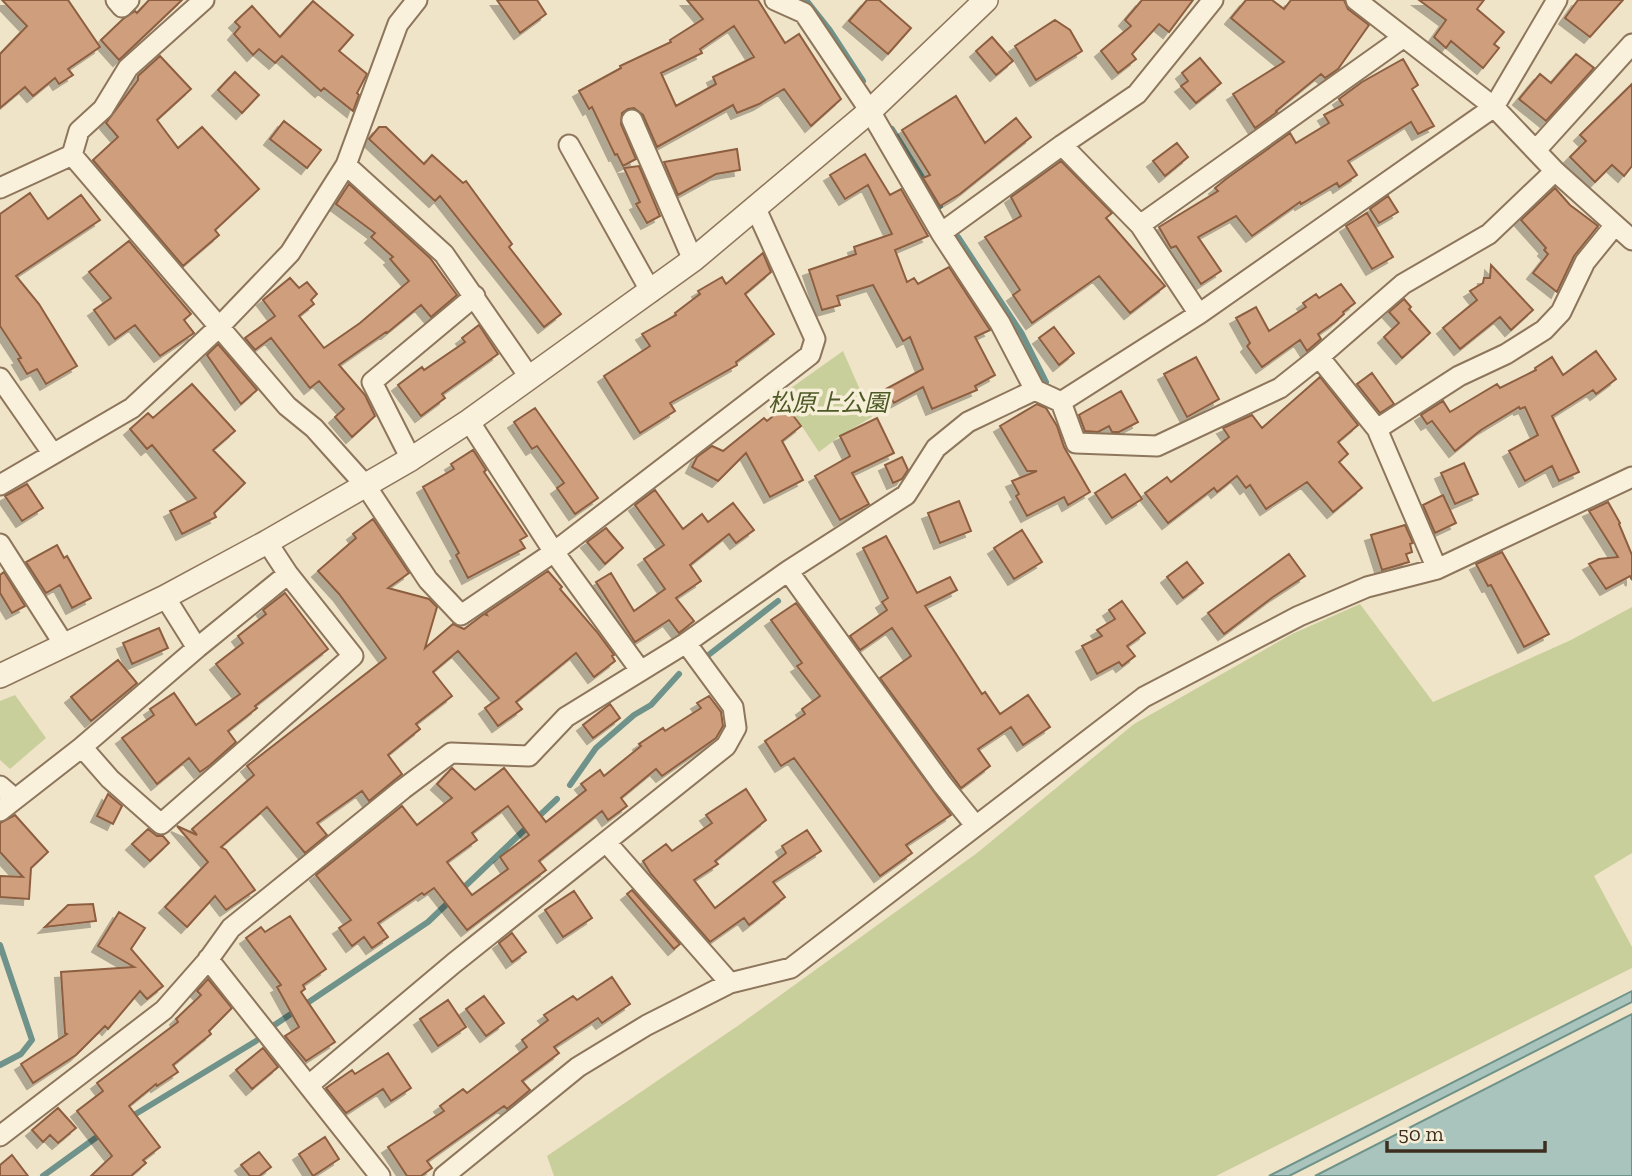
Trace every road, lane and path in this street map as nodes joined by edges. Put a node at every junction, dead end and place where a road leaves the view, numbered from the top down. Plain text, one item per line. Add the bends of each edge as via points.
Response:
1 (116, 0) edge
2 (129, 0) edge
3 (204, 0) edge
4 (417, 0) edge
5 (775, 0) edge
6 (986, 0) edge
7 (1213, 0) edge
8 (1356, 0) edge
9 (1557, 0) edge
10 (1404, 37) junction
11 (1632, 44) edge
12 (1494, 107) junction
13 (870, 111) junction
14 (632, 120) dead end
15 (569, 145) dead end
16 (1062, 145) junction
17 (1536, 150) junction
18 (72, 155) junction
19 (346, 165) junction
20 (1555, 171) junction
21 (0, 188) edge
22 (757, 209) junction
23 (1140, 225) junction
24 (1615, 225) junction
25 (941, 233) junction
26 (1632, 240) edge
27 (693, 261) junction
28 (651, 292) junction
29 (475, 296) junction
30 (1199, 314) junction
31 (219, 327) junction
32 (1319, 357) junction
33 (0, 378) edge
34 (530, 378) junction
35 (1035, 390) junction
36 (1061, 402) junction
37 (469, 421) junction
38 (1377, 429) junction
39 (53, 454) junction
40 (411, 459) junction
41 (1632, 477) edge
42 (0, 485) edge
43 (366, 486) junction
44 (267, 542) junction
45 (0, 544) edge
46 (554, 552) junction
47 (1437, 569) junction
48 (788, 571) junction
49 (288, 574) junction
50 (165, 597) junction
51 (686, 643) junction
52 (65, 646) junction
53 (197, 648) junction
54 (639, 670) junction
55 (0, 676) edge
56 (82, 747) junction
57 (0, 786) edge
58 (8, 805) edge
59 (975, 825) junction
60 (606, 842) junction
61 (208, 959) junction
62 (730, 983) junction
63 (309, 1086) junction
64 (0, 1136) edge
65 (380, 1176) edge
66 (444, 1176) edge

1 - 2 street via 122,6
3 - 18 street via 128,68 103,109 79,131
4 - 19 street via 398,24
5 - 13 street via 804,13
6 - 13 street
7 - 16 street via 1137,94
8 - 10 street
9 - 12 street
10 - 12 street
10 - 23 street
11 - 17 street
12 - 17 street
12 - 30 street
13 - 22 street
13 - 25 street
14 - 27 street
15 - 28 street
16 - 23 street
16 - 25 street
17 - 20 street
18 - 21 street
18 - 31 street
19 - 29 street via 444,254
19 - 31 street via 290,253
20 - 24 street
20 - 32 street via 1489,234 1403,284
22 - 27 street
22 - 46 street via 815,339 810,355
23 - 30 street
24 - 26 street
24 - 38 street via 1585,262 1561,312 1544,330 1459,376
25 - 35 street via 1000,323
27 - 28 street
28 - 34 street
29 - 34 street
29 - 40 street via 372,382
30 - 36 street
31 - 39 street via 132,408
31 - 43 street via 287,406 314,428
32 - 36 street via 1280,387 1157,446 1076,443
32 - 38 street
33 - 39 street
34 - 37 street
35 - 36 street
35 - 48 street via 968,422 936,448 906,495
37 - 40 street
37 - 46 street
38 - 47 street
39 - 42 street
40 - 43 street
41 - 47 street
43 - 44 street
43 - 46 street via 428,580 461,615
44 - 49 street
44 - 50 street
45 - 52 street
46 - 54 street
47 - 59 street via 1367,587 1299,616 1144,697
48 - 51 street
48 - 59 street
49 - 53 street
49 - 56 street via 353,656 161,824
50 - 52 street
50 - 53 street
51 - 54 street
51 - 60 street via 733,707 736,728 726,746
52 - 55 street
53 - 56 street
54 - 61 street via 566,717 529,756 452,753 231,928
56 - 58 street
57 - 58 street
59 - 62 street via 791,968
60 - 62 street
60 - 63 street
61 - 63 street
61 - 64 street via 164,1010
62 - 66 street via 578,1067
63 - 65 street

